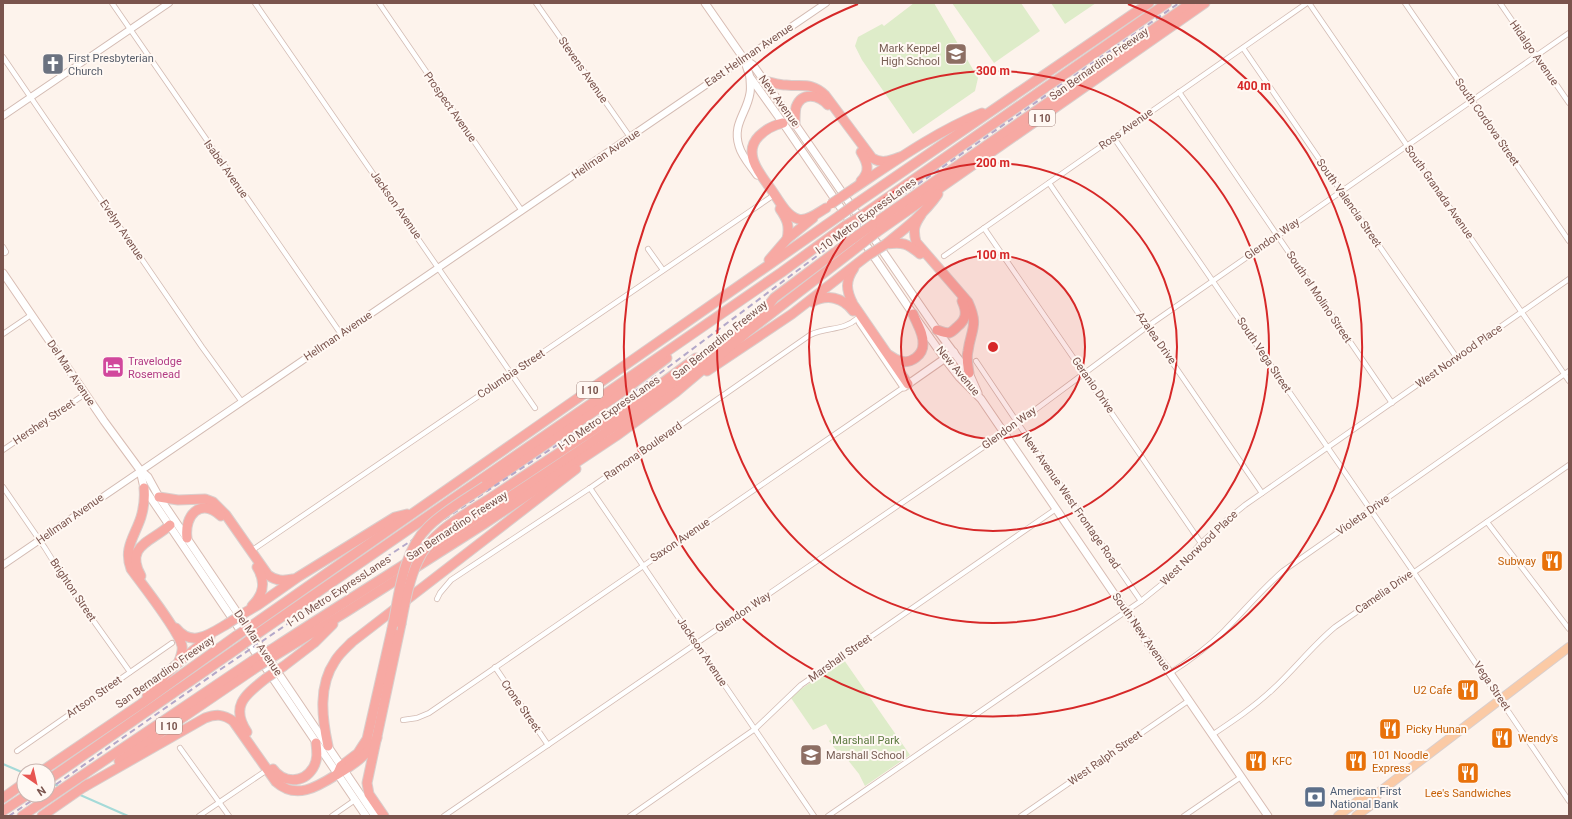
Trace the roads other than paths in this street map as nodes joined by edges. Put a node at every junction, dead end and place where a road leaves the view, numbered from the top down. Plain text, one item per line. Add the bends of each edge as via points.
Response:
1 (112, 3) edge
2 (169, 3) edge
3 (256, 3) edge
4 (379, 3) edge
5 (536, 3) edge
6 (705, 3) edge
7 (826, 3) edge
8 (1149, 3) edge
9 (1167, 3) edge
10 (1191, 3) edge
11 (1205, 3) edge
12 (1308, 3) edge
13 (1405, 3) edge
14 (1500, 3) edge
15 (131, 29) junction
16 (1569, 33) edge
17 (1243, 48) junction
18 (1536, 56) junction
19 (3, 57) edge
20 (744, 59) junction
21 (750, 77) junction
22 (764, 81) junction
23 (1179, 92) junction
24 (31, 97) junction
25 (1472, 101) junction
26 (1569, 103) edge
27 (673, 107) joint
28 (999, 107) junction
29 (3, 116) edge
30 (783, 123) junction
31 (795, 124) junction
32 (630, 137) junction
33 (1114, 138) junction
34 (1406, 146) junction
35 (900, 157) junction
36 (1049, 183) junction
37 (942, 188) junction
38 (850, 191) junction
39 (1341, 191) junction
40 (771, 196) junction
41 (829, 206) junction
42 (522, 211) junction
43 (921, 215) junction
44 (984, 228) junction
45 (874, 229) junction
46 (1277, 236) junction
47 (788, 239) junction
48 (857, 242) junction
49 (1569, 242) edge
50 (886, 244) junction
51 (3, 247) edge
52 (648, 249) dead end
53 (5, 253) dead end
54 (944, 256) dead end
55 (858, 263) junction
56 (438, 267) junction
57 (763, 267) junction
58 (663, 270) junction
59 (782, 272) junction
60 (3, 273) edge
61 (1569, 279) edge
62 (1213, 281) junction
63 (774, 298) junction
64 (801, 307) junction
65 (1522, 313) junction
66 (31, 314) junction
67 (913, 314) junction
68 (858, 318) junction
69 (1148, 326) junction
70 (937, 330) junction
71 (3, 334) edge
72 (340, 334) junction
73 (954, 352) junction
74 (889, 355) junction
75 (1457, 358) junction
76 (945, 359) junction
77 (976, 361) dead end
78 (1569, 371) edge
79 (512, 373) junction
80 (969, 373) junction
81 (1085, 373) junction
82 (1564, 374) junction
83 (1569, 381) edge
84 (906, 386) junction
85 (676, 392) junction
86 (85, 394) junction
87 (981, 399) junction
88 (242, 402) junction
89 (1392, 402) junction
90 (535, 408) dead end
91 (1017, 422) junction
92 (1004, 433) junction
93 (616, 436) junction
94 (1327, 447) junction
95 (3, 450) edge
96 (1569, 465) edge
97 (140, 470) junction
98 (3, 487) edge
99 (144, 488) junction
100 (590, 488) junction
101 (1262, 493) junction
102 (159, 497) junction
103 (1056, 509) junction
104 (1371, 510) junction
105 (416, 511) junction
106 (1487, 522) junction
107 (170, 526) junction
108 (187, 538) junction
109 (40, 540) junction
110 (1201, 543) junction
111 (251, 551) junction
112 (3, 565) edge
113 (643, 566) junction
114 (1413, 572) junction
115 (298, 577) junction
116 (437, 599) dead end
117 (1140, 601) junction
118 (1126, 611) junction
119 (246, 612) junction
120 (346, 612) junction
121 (227, 624) junction
122 (1569, 629) edge
123 (172, 643) dead end
124 (696, 644) junction
125 (1569, 647) edge
126 (274, 652) junction
127 (179, 661) junction
128 (254, 664) junction
129 (494, 667) junction
130 (130, 672) junction
131 (1170, 673) junction
132 (1500, 699) junction
133 (1188, 701) junction
134 (140, 704) junction
135 (403, 720) dead end
136 (755, 729) junction
137 (1212, 735) junction
138 (377, 738) junction
139 (316, 743) junction
140 (548, 745) junction
141 (328, 746) junction
142 (180, 748) dead end
143 (17, 751) dead end
144 (55, 763) edge
145 (267, 769) junction
146 (341, 770) junction
147 (56, 775) edge
148 (1241, 777) junction
149 (84, 787) junction
150 (16, 789) edge
151 (1378, 792) junction
152 (3, 798) edge
153 (355, 800) junction
154 (1569, 801) edge
155 (16, 802) edge
156 (220, 802) junction
157 (3, 811) edge
158 (22, 816) edge
159 (42, 816) edge
160 (199, 816) edge
161 (229, 816) edge
162 (332, 816) edge
163 (366, 816) edge
164 (375, 816) edge
165 (384, 816) edge
166 (444, 816) edge
167 (630, 816) edge
168 (814, 816) edge
169 (828, 816) edge
170 (1021, 816) edge
171 (1184, 816) edge
172 (1268, 816) edge
173 (1338, 816) edge
174 (1356, 816) edge

1 - 15 street, Isabel Avenue
2 - 15 street
3 - 56 street, Jackson Avenue
4 - 42 street, Prospect Avenue
5 - 32 street, Stevens Avenue
6 - 20 main road, New Avenue
7 - 20 street, East Hellman Avenue
8 - 28 highway, San Bernardino Freeway / I 10
9 - 59 highway, I-10 Metro ExpressLanes, bridge
10 - 45 highway, I-10 Metro ExpressLanes
11 - 37 highway, San Bernardino Freeway / I 10
12 - 17 street, Ross Avenue
12 - 34 street, South Granada Avenue
13 - 25 street, South Cordova Street
14 - 18 street, Hidalgo Avenue
15 - 24 street
15 - 72 street, Isabel Avenue
16 - 18 street, Glendon Way
17 - 23 street, Ross Avenue
17 - 39 street, South Valencia Street
18 - 25 street, Glendon Way
18 - 26 street, Hidalgo Avenue
19 - 24 street, Evelyn Avenue
20 - 21 main road, New Avenue
20 - 22 main road, New Avenue via 753,65
20 - 27 street, East Hellman Avenue
21 - 30 main road, New Avenue
21 - 40 main road via 750,92 738,125 738,140 742,153
22 - 31 main road, New Avenue
22 - 35 highway via 786,85 809,85 820,90 872,158 879,162 887,162
23 - 33 street, Ross Avenue
23 - 46 street, South el Molino Street
24 - 29 street
24 - 88 street, Evelyn Avenue
25 - 34 street, Glendon Way
25 - 49 street, South Cordova Street
27 - 32 street, Hellman Avenue
28 - 35 highway via 963,121
28 - 57 highway, San Bernardino Freeway / I 10, bridge
30 - 41 highway via 769,128 753,142 752,159 756,167 782,205 798,219 806,219
30 - 67 main road, New Avenue
31 - 38 highway via 796,108 807,96 817,97 831,108 868,165 868,172 864,178
31 - 70 main road, New Avenue
32 - 42 street, Hellman Avenue
33 - 36 street, Ross Avenue
33 - 62 street, South Vega Street
34 - 39 street, Glendon Way
34 - 65 street, South Granada Avenue
35 - 38 highway
36 - 44 street, Ross Avenue
36 - 69 street, Azalea Drive
37 - 43 highway
37 - 45 highway, San Bernardino Freeway / I 10
38 - 41 highway, bridge
39 - 46 street, Glendon Way
39 - 75 street, South Valencia Street
40 - 47 highway via 788,221
40 - 58 street, Columbia Street
41 - 47 highway
42 - 56 street, Hellman Avenue
43 - 50 highway
43 - 80 highway via 915,224 916,242 972,310 974,329 968,351
44 - 54 street, Ross Avenue
44 - 81 street, Geranio Drive
45 - 48 highway, San Bernardino Freeway / I 10, bridge
46 - 62 street, Glendon Way
46 - 89 street, South el Molino Street
47 - 57 highway
48 - 63 highway, I-10 Metro ExpressLanes
48 - 85 highway, San Bernardino Freeway / I 10
50 - 55 highway, bridge
50 - 70 highway via 900,242 910,246 960,299 965,308 964,322 952,332
51 - 53 street
52 - 58 street
55 - 64 highway
55 - 74 highway via 846,284 848,294
56 - 72 street, Hellman Avenue
56 - 79 street, Jackson Avenue
57 - 105 highway, San Bernardino Freeway / I 10
58 - 79 street, Columbia Street
59 - 146 highway, bridge via 618,395 440,517 418,538 407,565 367,739 358,753
59 - 147 highway, I-10 Metro ExpressLanes, bridge
60 - 66 main road, Del Mar Avenue
61 - 65 street, West Norwood Place
62 - 69 street, Glendon Way
62 - 94 street, South Vega Street
63 - 126 highway, I-10 Metro ExpressLanes via 765,310 633,413
63 - 138 highway, bridge via 639,400 438,534 426,546 411,577
64 - 68 highway via 817,299 838,298
64 - 85 highway
65 - 75 street, West Norwood Place
65 - 82 street, South Granada Avenue
66 - 71 street
66 - 86 main road, Del Mar Avenue
67 - 74 highway via 922,337 923,347 920,353 908,362 902,362
67 - 76 main road, New Avenue
68 - 84 main road
68 - 100 street, Ramona Boulevard via 845,327 810,335
69 - 81 street, Glendon Way
69 - 101 street, Azalea Drive
70 - 73 main road, New Avenue
72 - 88 street, Hellman Avenue
73 - 76 main road, Saxon Avenue
73 - 80 main road, New Avenue
74 - 84 highway
75 - 89 street, West Norwood Place
76 - 84 main road, Saxon Avenue
76 - 87 main road, New Avenue
77 - 91 street, New Avenue West Frontage Road
78 - 82 street, Violeta Drive
79 - 90 street, Jackson Avenue
79 - 111 street, Columbia Street
80 - 87 main road, New Avenue
81 - 91 street, Glendon Way
81 - 110 street, Geranio Drive
82 - 83 street, South Granada Avenue
82 - 104 street, Violeta Drive
84 - 113 street, Saxon Avenue
85 - 93 highway, San Bernardino Freeway / I 10
86 - 95 street, Hershey Street
86 - 97 main road, Del Mar Avenue
87 - 92 main road
88 - 97 street, Hellman Avenue
89 - 94 street, West Norwood Place
91 - 92 street, Glendon Way
91 - 117 street, New Avenue West Frontage Road
92 - 103 main road, South New Avenue
92 - 124 street, Glendon Way
93 - 120 highway, San Bernardino Freeway / I 10
93 - 141 highway via 540,498 352,642 335,660 324,687 324,721
94 - 101 street, West Norwood Place
94 - 104 street, South Vega Street
96 - 106 street, Camelia Drive
97 - 99 main road, Del Mar Avenue
97 - 102 main road, Del Mar Avenue via 148,477
97 - 109 street, Hellman Avenue
98 - 109 street, Brighton Street
99 - 107 main road, Del Mar Avenue
99 - 127 highway via 145,503 128,551 129,563 179,639 182,648
100 - 113 street, Jackson Avenue
100 - 116 street, Ramona Boulevard via 451,580
101 - 110 street, West Norwood Place
102 - 108 main road, Del Mar Avenue
102 - 111 highway via 178,500 206,499 213,502 226,515
103 - 118 main road, South New Avenue
103 - 136 street, Marshall Street via 801,685
104 - 114 street, South Vega Street
104 - 131 street, Violeta Drive via 1282,571 1214,640
105 - 115 highway via 395,518
105 - 134 highway, San Bernardino Freeway / I 10, bridge
106 - 114 street, Camelia Drive
106 - 122 street
107 - 121 highway via 138,550 135,557 140,574 174,625 185,636 191,639 207,636
107 - 139 main road, Del Mar Avenue
108 - 119 highway via 188,521 196,511 212,509 220,515 262,578 263,591
108 - 141 main road, Del Mar Avenue
109 - 112 street, Hellman Avenue
109 - 130 street, Brighton Street via 68,585
110 - 117 street, West Norwood Place via 1172,576
111 - 115 highway via 273,578 281,581
113 - 124 street, Jackson Avenue
113 - 129 street, Saxon Avenue
114 - 132 street, Vega Street
114 - 137 street, Camelia Drive via 1335,627 1254,706
115 - 119 highway
117 - 118 street, West Norwood Place
118 - 131 main road, South New Avenue
118 - 169 street, West Norwood Place
119 - 121 highway, bridge
120 - 126 highway, San Bernardino Freeway / I 10
120 - 139 highway, bridge via 314,643 249,692 243,698 239,713 246,730 276,772 285,779 298,780 312,770 317,758
121 - 127 highway
123 - 130 street, Artson Street
124 - 136 street, Jackson Avenue
124 - 140 street, Glendon Way
125 - 132 main road
126 - 128 highway, I-10 Metro ExpressLanes, bridge
127 - 134 highway
128 - 149 highway, I 10
128 - 158 highway, I-10 Metro ExpressLanes
129 - 135 street, Saxon Avenue via 429,713
129 - 140 street, Crone Street
130 - 143 street, Artson Street
131 - 133 main road, South New Avenue
132 - 151 main road
132 - 154 street, Vega Street
133 - 137 main road, South New Avenue
133 - 170 street, West Ralph Street
134 - 144 highway, San Bernardino Freeway / I 10
136 - 167 street, Marshall Street
136 - 168 street, Jackson Avenue
137 - 148 main road, South New Avenue
138 - 146 highway via 363,757
138 - 165 highway via 368,783 369,794
139 - 146 main road, Del Mar Avenue
140 - 166 street, Glendon Way
141 - 146 main road, Del Mar Avenue
142 - 156 street
145 - 146 highway via 281,786 294,791 320,786
145 - 149 highway via 233,721 218,714 206,718
145 - 156 street
146 - 153 main road, Del Mar Avenue
146 - 164 main road, Del Mar Avenue
148 - 171 street
148 - 172 main road, South New Avenue
149 - 159 highway, I 10
150 - 152 highway
151 - 173 main road via 1367,794
151 - 174 main road via 1374,803
153 - 162 street
153 - 163 main road, Del Mar Avenue
155 - 157 highway
156 - 160 street
156 - 161 street

